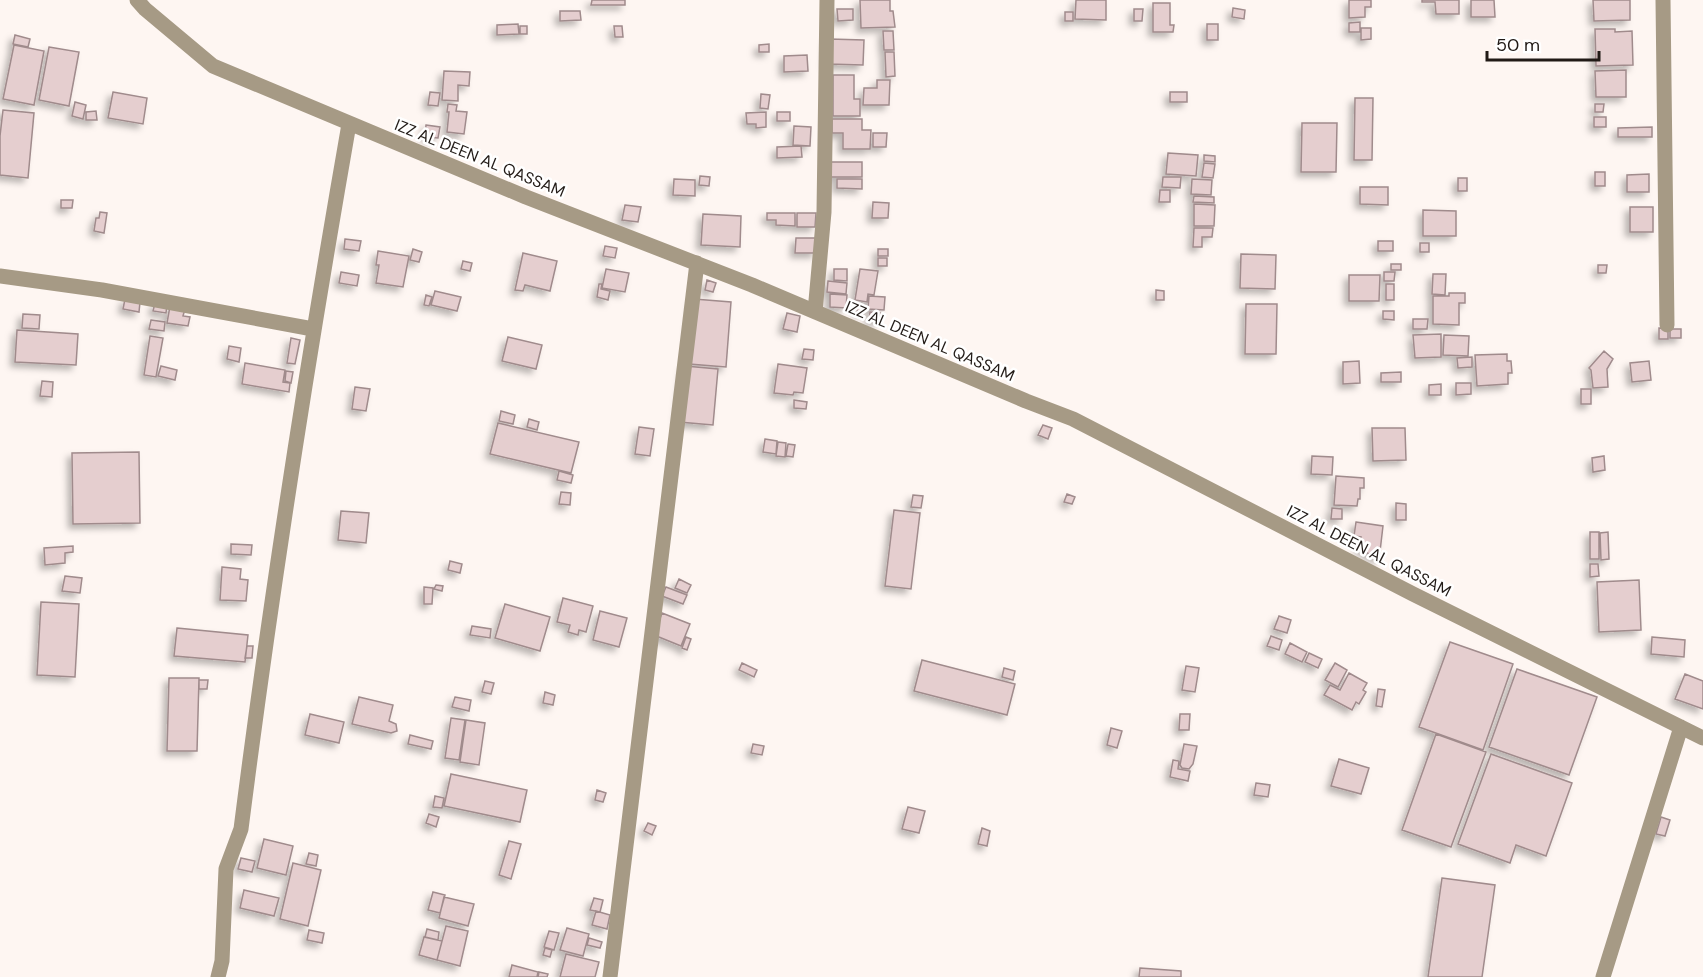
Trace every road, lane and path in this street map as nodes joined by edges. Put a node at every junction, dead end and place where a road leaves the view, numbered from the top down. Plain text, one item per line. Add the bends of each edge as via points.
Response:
1 (137, 0) edge
2 (827, 0) edge
3 (1663, 0) edge
4 (348, 124) junction
5 (697, 263) junction
6 (0, 276) edge
7 (815, 312) junction
8 (1667, 325) dead end
9 (313, 329) junction
10 (1681, 727) junction
11 (1703, 738) edge
12 (218, 977) edge
13 (610, 977) edge
14 (1603, 977) edge

1 - 4 street, IZZ AL DEEN AL QASSAM via 213,66
2 - 7 street via 824,212
3 - 8 street
4 - 5 street, IZZ AL DEEN AL QASSAM
4 - 9 street
5 - 7 street, IZZ AL DEEN AL QASSAM
5 - 13 street
6 - 9 street via 102,290
7 - 10 street, IZZ AL DEEN AL QASSAM via 1073,419
9 - 12 street via 241,829 226,869
10 - 11 street, IZZ AL DEEN AL QASSAM
10 - 14 street

